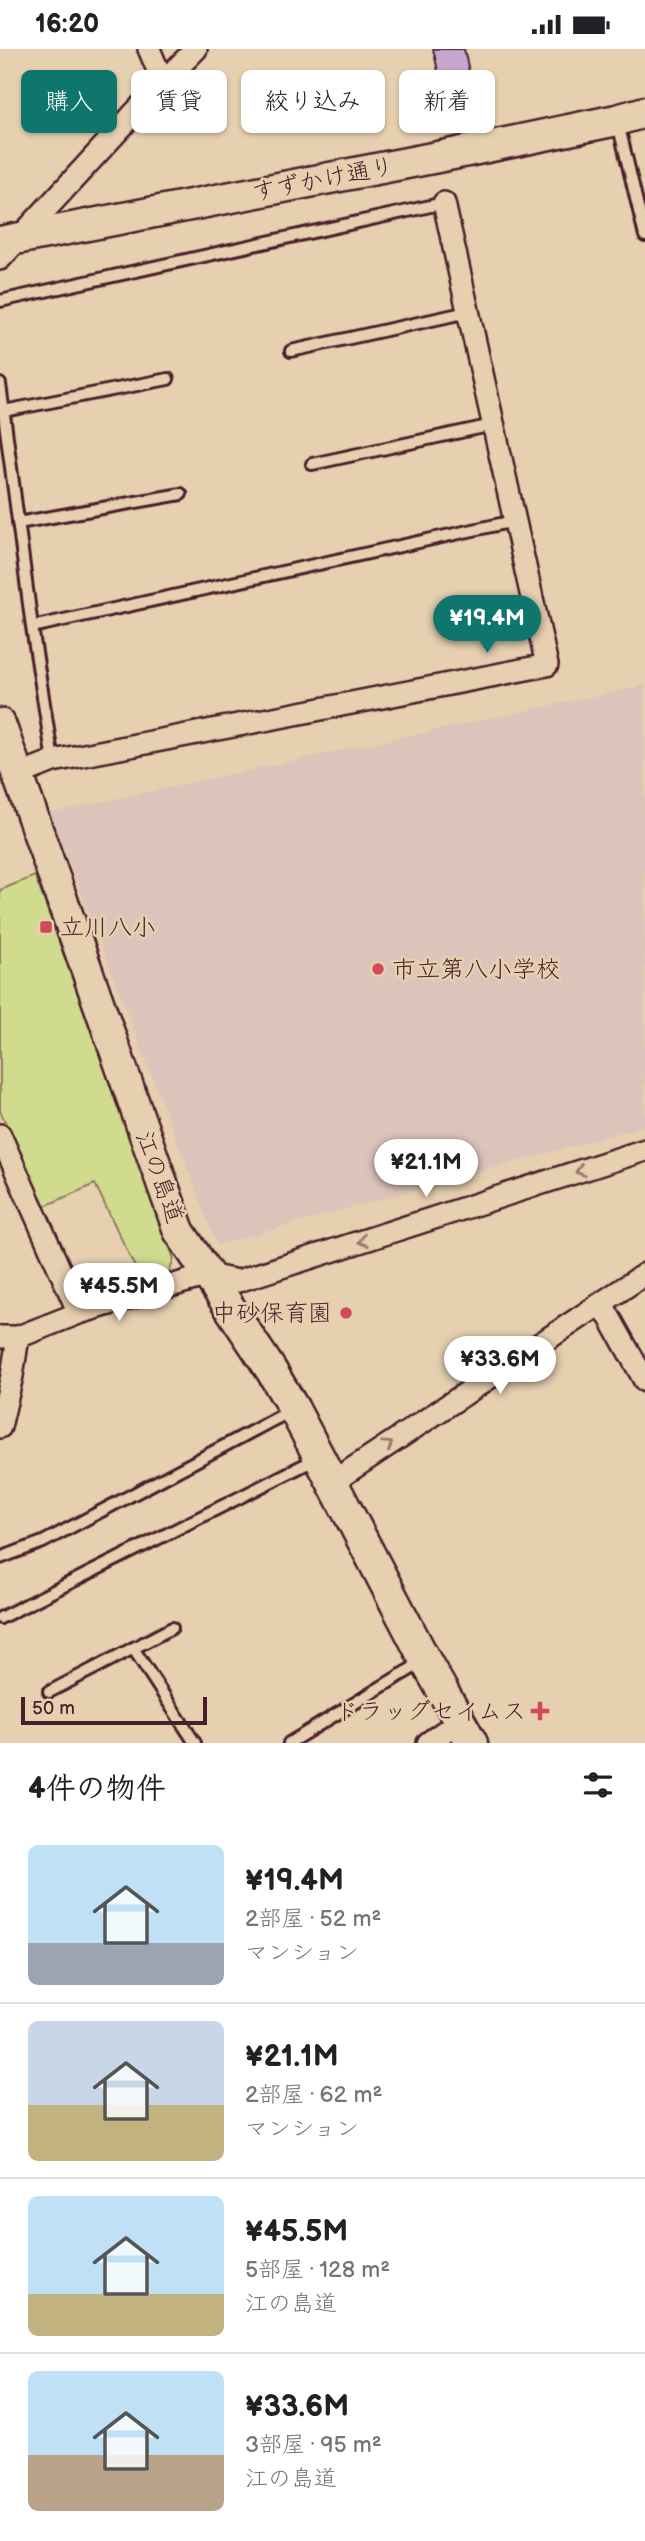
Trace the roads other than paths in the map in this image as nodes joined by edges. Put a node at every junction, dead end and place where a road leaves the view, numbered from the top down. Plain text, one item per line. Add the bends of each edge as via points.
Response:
1 (149, 49) edge
2 (196, 49) edge
3 (158, 70) edge
4 (175, 70) edge
5 (131, 115) edge
6 (631, 116) edge
7 (444, 203) joint
8 (645, 236) edge
9 (11, 240) edge
10 (0, 259) edge
11 (0, 301) edge
12 (468, 312) junction
13 (291, 351) dead end
14 (168, 379) dead end
15 (0, 384) edge
16 (4, 411) junction
17 (493, 425) junction
18 (312, 464) dead end
19 (181, 494) dead end
20 (514, 521) junction
21 (18, 523) junction
22 (32, 627) junction
23 (0, 724) edge
24 (53, 761) junction
25 (18, 775) junction
26 (0, 1135) edge
27 (645, 1150) edge
28 (645, 1274) edge
29 (208, 1275) junction
30 (601, 1304) junction
31 (79, 1313) junction
32 (9, 1337) edge
33 (645, 1381) edge
34 (294, 1409) junction
35 (0, 1427) edge
36 (324, 1471) junction
37 (0, 1558) edge
38 (0, 1618) edge
39 (172, 1628) dead end
40 (133, 1648) junction
41 (425, 1660) junction
42 (49, 1692) dead end
43 (465, 1732) edge
44 (195, 1743) edge
45 (289, 1743) edge
46 (428, 1743) edge

1 - 3 street
2 - 4 street
5 - 9 street
6 - 8 lane
6 - 9 street, すずかけ通り
7 - 11 lane
7 - 12 street
9 - 10 street
12 - 13 lane
12 - 17 street
14 - 16 lane
15 - 16 lane
16 - 21 lane
17 - 18 lane
17 - 20 street
19 - 21 lane
20 - 22 lane
20 - 24 street via 547,665
21 - 22 lane
22 - 24 lane
23 - 25 street, 江の島道
24 - 25 street
25 - 29 street, 江の島道 via 179,1231
26 - 31 street
27 -> 29 street via 238,1281
28 - 30 street
29 - 31 street
29 - 34 street, 江の島道
30 - 33 street
36 -> 30 street
31 - 32 street
32 - 35 street via 12,1377
34 - 36 street, 江の島道
34 - 37 lane via 43,1542
36 - 38 lane
36 - 41 street, 江の島道
39 - 40 lane
40 - 42 lane
40 - 44 lane
41 - 43 street, 江の島道
41 - 45 lane
43 - 46 street

